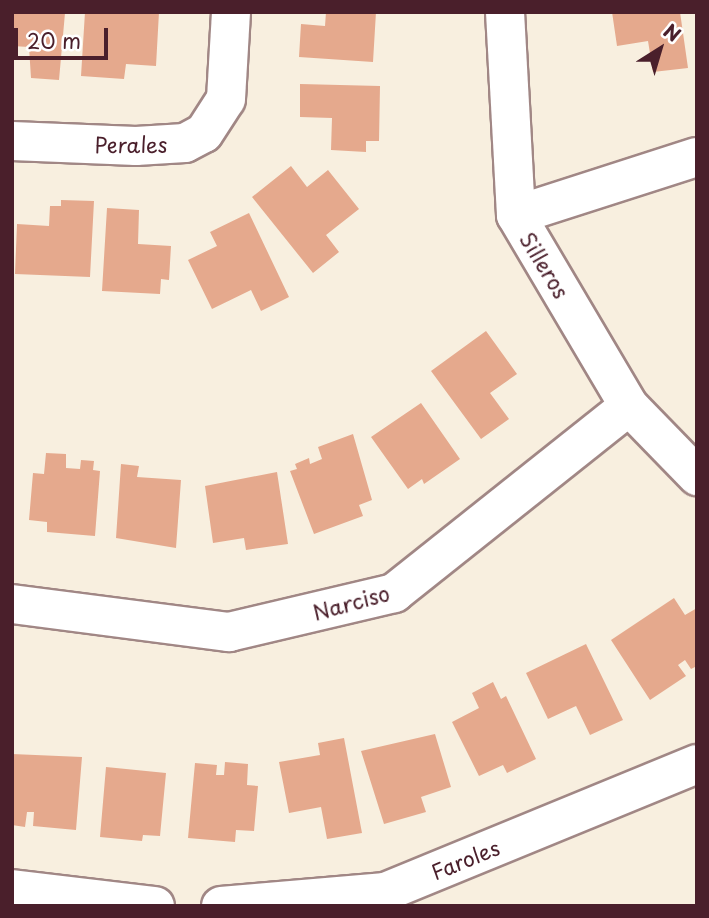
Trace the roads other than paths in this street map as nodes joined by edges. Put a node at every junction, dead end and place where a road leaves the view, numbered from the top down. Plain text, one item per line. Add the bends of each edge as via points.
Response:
1 (230, 12) edge
2 (505, 12) edge
3 (12, 141) edge
4 (697, 157) edge
5 (516, 215) junction
6 (629, 406) junction
7 (697, 476) edge
8 (12, 604) edge
9 (697, 764) edge
10 (12, 889) edge
11 (155, 906) edge
12 (221, 906) edge

1 - 3 street, Perales via 226,99 204,133 185,143 136,146
2 - 5 street, Silleros
4 - 5 street
5 - 6 street, Silleros
6 - 7 street, Silleros
6 - 8 street, Narciso via 394,593 229,632
9 - 12 street, Faroles via 385,892
10 - 11 street

